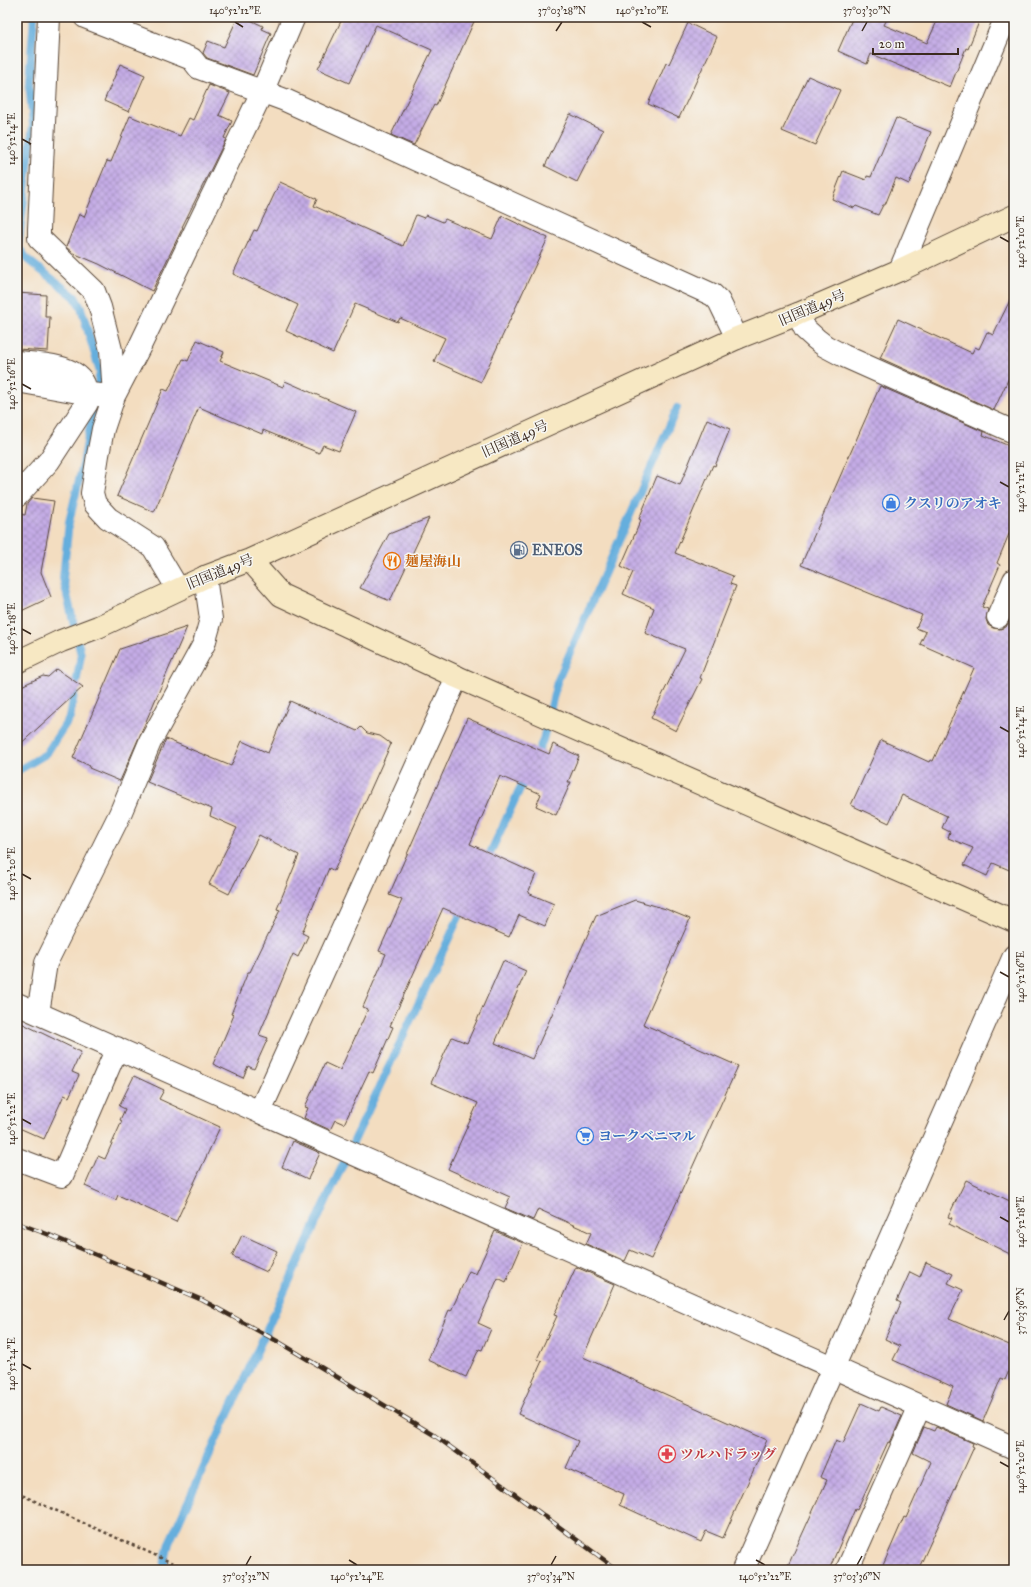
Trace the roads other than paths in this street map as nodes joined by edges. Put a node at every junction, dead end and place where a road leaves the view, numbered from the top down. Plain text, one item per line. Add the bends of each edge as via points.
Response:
1 (49, 17) edge
2 (85, 17) edge
3 (294, 17) edge
4 (1006, 17) edge
5 (263, 90) junction
6 (1014, 216) edge
7 (900, 270) junction
8 (798, 314) junction
9 (737, 338) junction
10 (17, 362) edge
11 (17, 381) edge
12 (88, 393) junction
13 (112, 396) junction
14 (1014, 432) edge
15 (17, 496) edge
16 (250, 560) junction
17 (205, 577) junction
18 (1014, 580) edge
19 (178, 589) junction
20 (998, 617) dead end
21 (17, 662) edge
22 (457, 677) junction
23 (1014, 921) edge
24 (1014, 956) edge
25 (17, 1004) edge
26 (38, 1013) junction
27 (117, 1048) junction
28 (260, 1111) junction
29 (17, 1159) edge
30 (834, 1368) junction
31 (920, 1406) junction
32 (1014, 1448) edge
33 (743, 1570) edge
34 (847, 1570) edge

1 - 13 street via 40,238 94,291 111,350
2 - 5 street via 192,59 199,68
3 - 5 street
4 - 7 street
5 - 9 street via 713,294
5 - 13 street via 140,346
6 - 7 street, 旧国道49号
7 - 8 street, 旧国道49号
8 - 9 street, 旧国道49号
8 - 14 street via 805,329 825,346
9 - 16 street, 旧国道49号
10 - 12 street via 62,368 77,375
11 - 12 street
12 - 13 street
12 - 15 street via 87,404 49,461
13 - 19 street via 98,455 92,493 94,504 108,518 153,547
16 - 17 street, 旧国道49号
16 - 22 street via 281,595
17 - 19 street, 旧国道49号
17 - 26 street via 211,619 204,644 150,742 120,814 46,963
18 - 20 street
19 - 21 street, 旧国道49号
22 - 23 street
22 - 28 street
24 - 30 street
25 - 26 street
26 - 27 street
27 - 28 street
27 - 29 street via 62,1176
28 - 30 street
30 - 31 street
30 - 33 street
31 - 32 street
31 - 34 street

